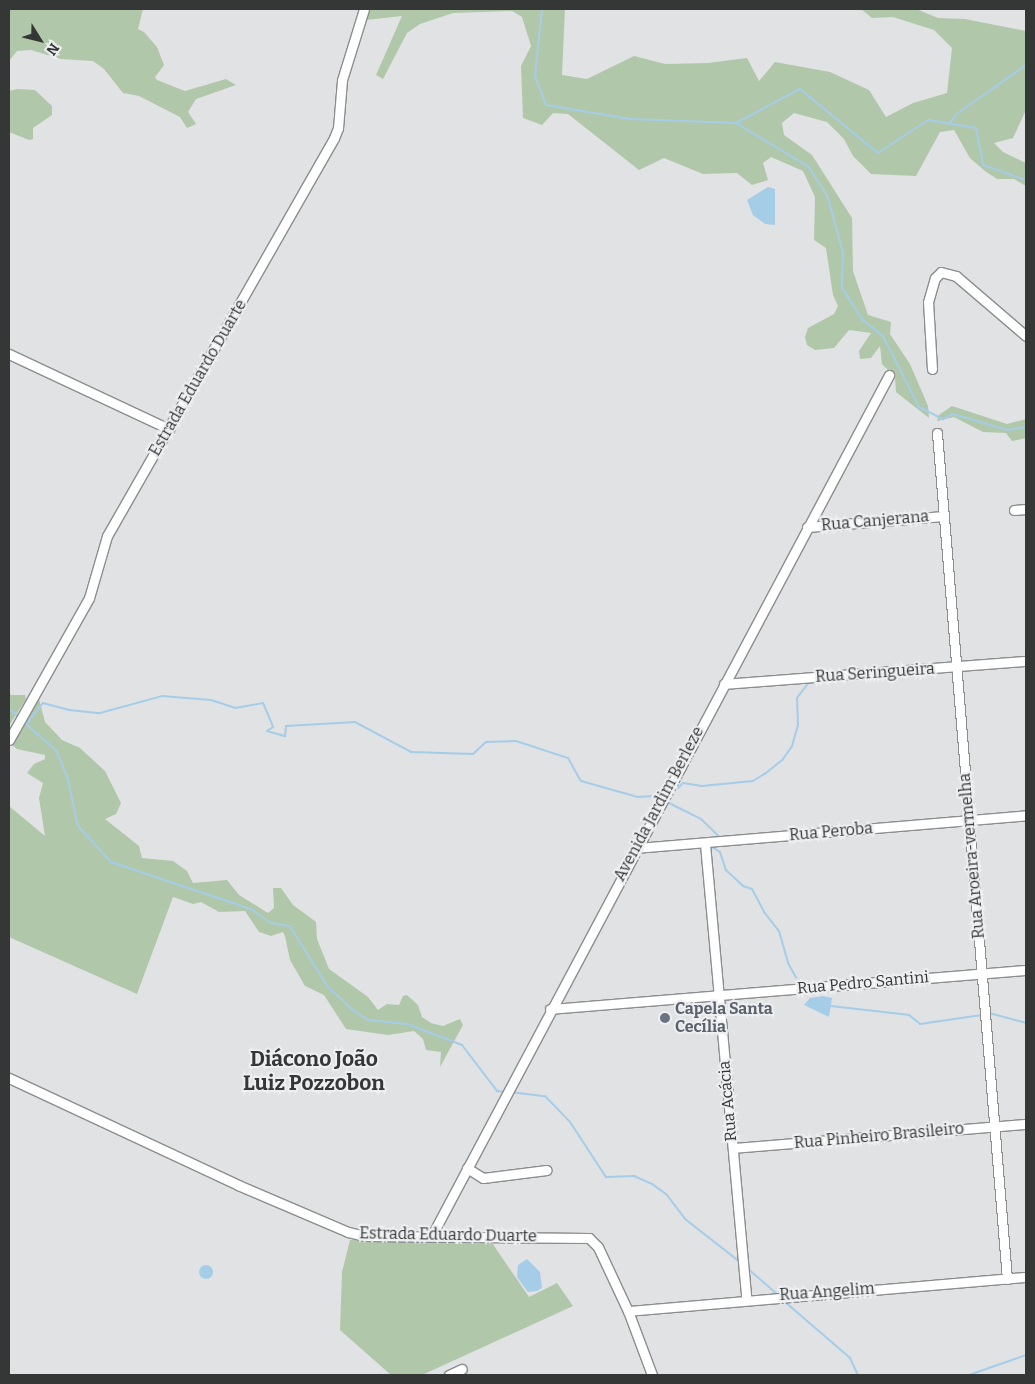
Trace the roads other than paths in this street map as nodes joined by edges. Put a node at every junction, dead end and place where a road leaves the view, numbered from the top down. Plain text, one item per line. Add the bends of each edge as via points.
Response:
1 (364, 9) edge
2 (1026, 336) edge
3 (9, 354) edge
4 (932, 369) dead end
5 (888, 375) dead end
6 (169, 429) junction
7 (937, 433) dead end
8 (1026, 509) edge
9 (1014, 510) dead end
10 (944, 516) junction
11 (807, 527) junction
12 (1026, 662) edge
13 (956, 667) junction
14 (724, 684) junction
15 (9, 740) edge
16 (1026, 815) edge
17 (969, 820) junction
18 (705, 844) junction
19 (636, 848) junction
20 (1026, 970) edge
21 (982, 973) junction
22 (719, 995) junction
23 (550, 1009) junction
24 (9, 1078) edge
25 (1026, 1124) edge
26 (994, 1127) junction
27 (733, 1148) junction
28 (466, 1168) junction
29 (547, 1170) dead end
30 (432, 1235) junction
31 (1026, 1277) edge
32 (1007, 1279) junction
33 (746, 1298) junction
34 (628, 1311) junction
35 (462, 1370) dead end
36 (449, 1375) edge
37 (652, 1375) edge

1 - 6 street, Estrada Eduardo Duarte via 342,80 338,128 334,138
2 - 4 street via 947,271 935,278 928,302
3 - 6 street
5 - 11 street, Avenida Jardim Berleze
6 - 15 street, Estrada Eduardo Duarte via 107,536 89,598
7 - 10 street, Rua Aroeira-vermelha
8 - 9 street
10 - 11 street, Rua Canjerana
10 - 13 street, Rua Aroeira-vermelha
11 - 14 street, Avenida Jardim Berleze
12 - 13 street, Rua Seringueira
13 - 14 street, Rua Seringueira
13 - 17 street, Rua Aroeira-vermelha
14 - 19 street, Avenida Jardim Berleze
16 - 17 street, Rua Peroba
17 - 18 street, Rua Peroba
17 - 21 street, Rua Aroeira-vermelha
18 - 19 street, Rua Peroba
18 - 22 street, Rua Acácia
19 - 23 street, Avenida Jardim Berleze
20 - 21 street, Rua Pedro Santini
21 - 22 street, Rua Pedro Santini
21 - 26 street, Rua Aroeira-vermelha
22 - 23 street, Rua Pedro Santini
22 - 27 street, Rua Acácia
23 - 28 street, Avenida Jardim Berleze
24 - 30 street, Estrada Eduardo Duarte via 238,1185 348,1232 366,1236
25 - 26 street, Rua Pinheiro Brasileiro
26 - 27 street, Rua Pinheiro Brasileiro
26 - 32 street, Rua Aroeira-vermelha
27 - 33 street, Rua Acácia
28 - 29 street via 483,1178
28 - 30 street, Avenida Jardim Berleze
30 - 34 street, Estrada Eduardo Duarte via 589,1238 598,1247
31 - 32 street, Rua Angelim
32 - 33 street, Rua Angelim
33 - 34 street, Rua Angelim
34 - 37 street, Estrada Eduardo Duarte
35 - 36 street

